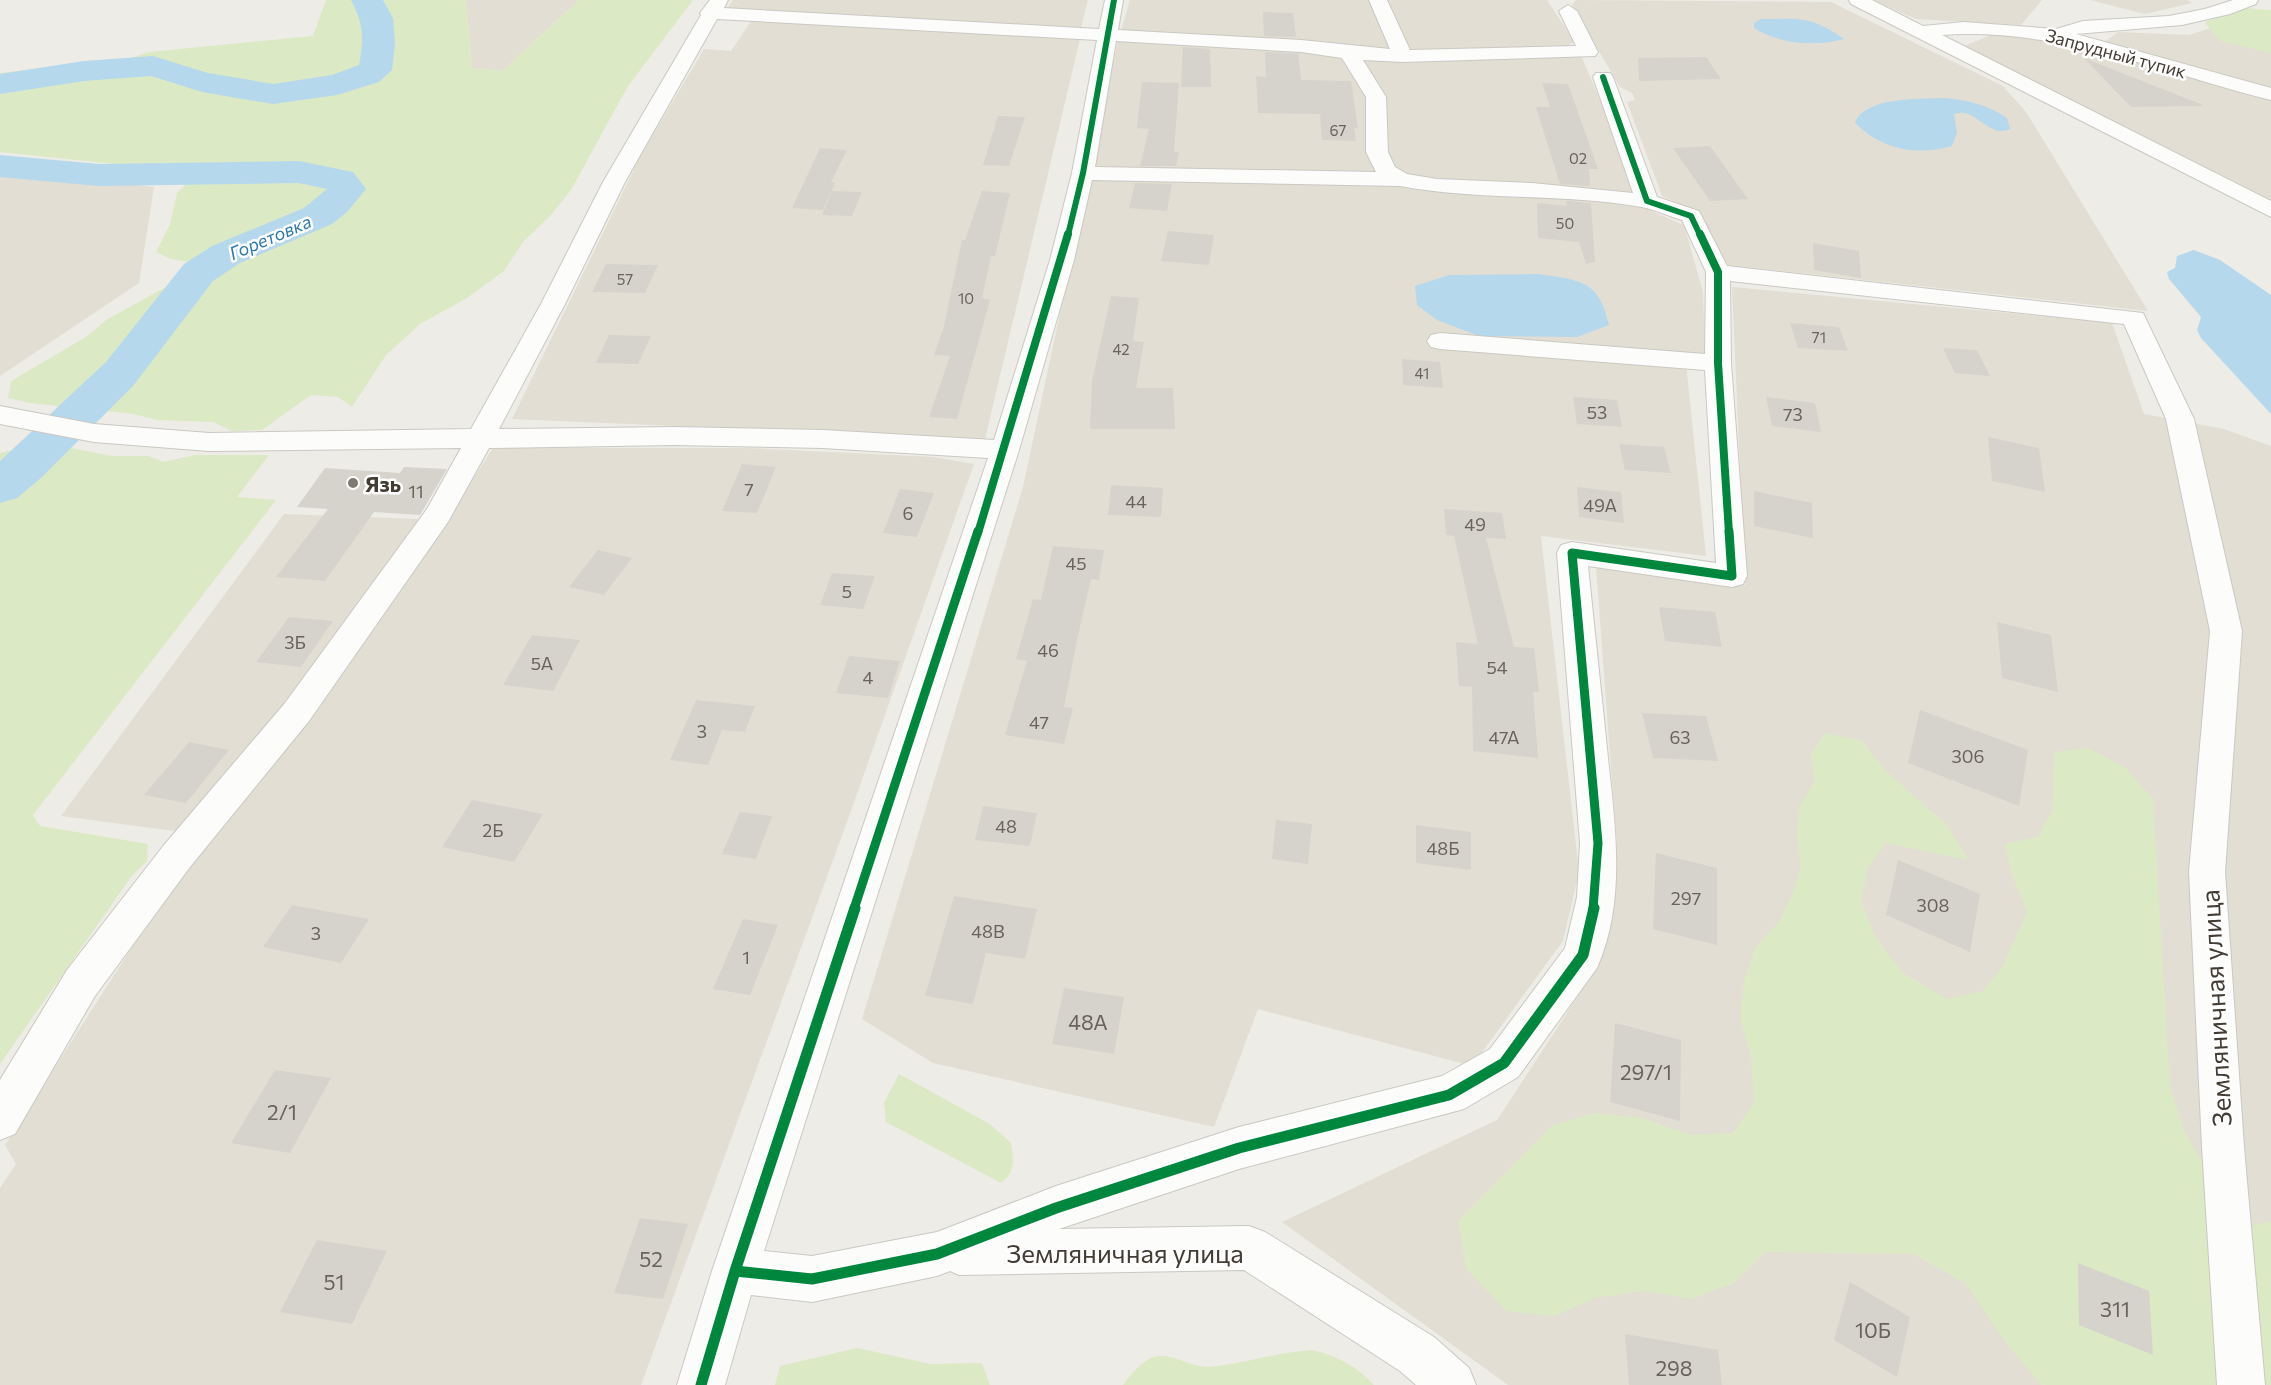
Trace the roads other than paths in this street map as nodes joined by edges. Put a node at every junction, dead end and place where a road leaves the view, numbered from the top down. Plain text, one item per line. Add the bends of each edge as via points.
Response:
1 (1114, 0) edge
2 (1378, 0) edge
3 (1858, 0) edge
4 (2249, 0) edge
5 (714, 7) edge
6 (1568, 11) dead end
7 (1922, 31) junction
8 (2057, 35) junction
9 (1108, 37) junction
10 (1349, 53) junction
11 (1403, 56) junction
12 (1603, 77) dead end
13 (2271, 94) edge
14 (1083, 173) junction
15 (1400, 179) junction
16 (1647, 201) junction
17 (2271, 210) edge
18 (1718, 272) junction
19 (1440, 341) dead end
20 (1718, 363) junction
21 (0, 415) edge
22 (478, 438) junction
23 (1005, 450) junction
24 (0, 1119) edge
25 (937, 1254) junction
26 (735, 1271) junction
27 (701, 1385) edge
28 (1452, 1385) edge
29 (2241, 1385) edge

1 - 9 street
2 - 11 street
3 - 7 street
4 - 8 street via 2189,19 2081,25
5 - 9 street
5 - 22 street via 614,182 554,304
6 - 11 street via 1588,52
7 - 8 street, Запрудный тупик via 1964,28
7 - 17 street
8 - 13 street, Запрудный тупик
9 - 10 street via 1301,45
9 - 14 street
10 - 11 street
10 - 15 street via 1376,97 1377,152 1386,171
12 - 16 street
14 - 15 street
14 - 23 street via 1062,260
15 - 16 street via 1437,186
16 - 18 street via 1691,216
18 - 20 street
18 - 29 street, Земляничная улица via 2134,318 2180,419 2226,631 2207,872
19 - 20 street
20 - 25 street via 1732,576 1572,553 1598,843 1596,897 1583,955 1504,1063 1449,1095 1239,1148 1056,1208
21 - 22 street via 94,433 209,442
22 - 23 street via 823,439
22 - 24 street via 438,515 297,712 177,856 81,983
23 - 26 street
25 - 26 street via 812,1279
25 - 28 street, Земляничная улица via 1249,1248 1418,1354
26 - 27 street

